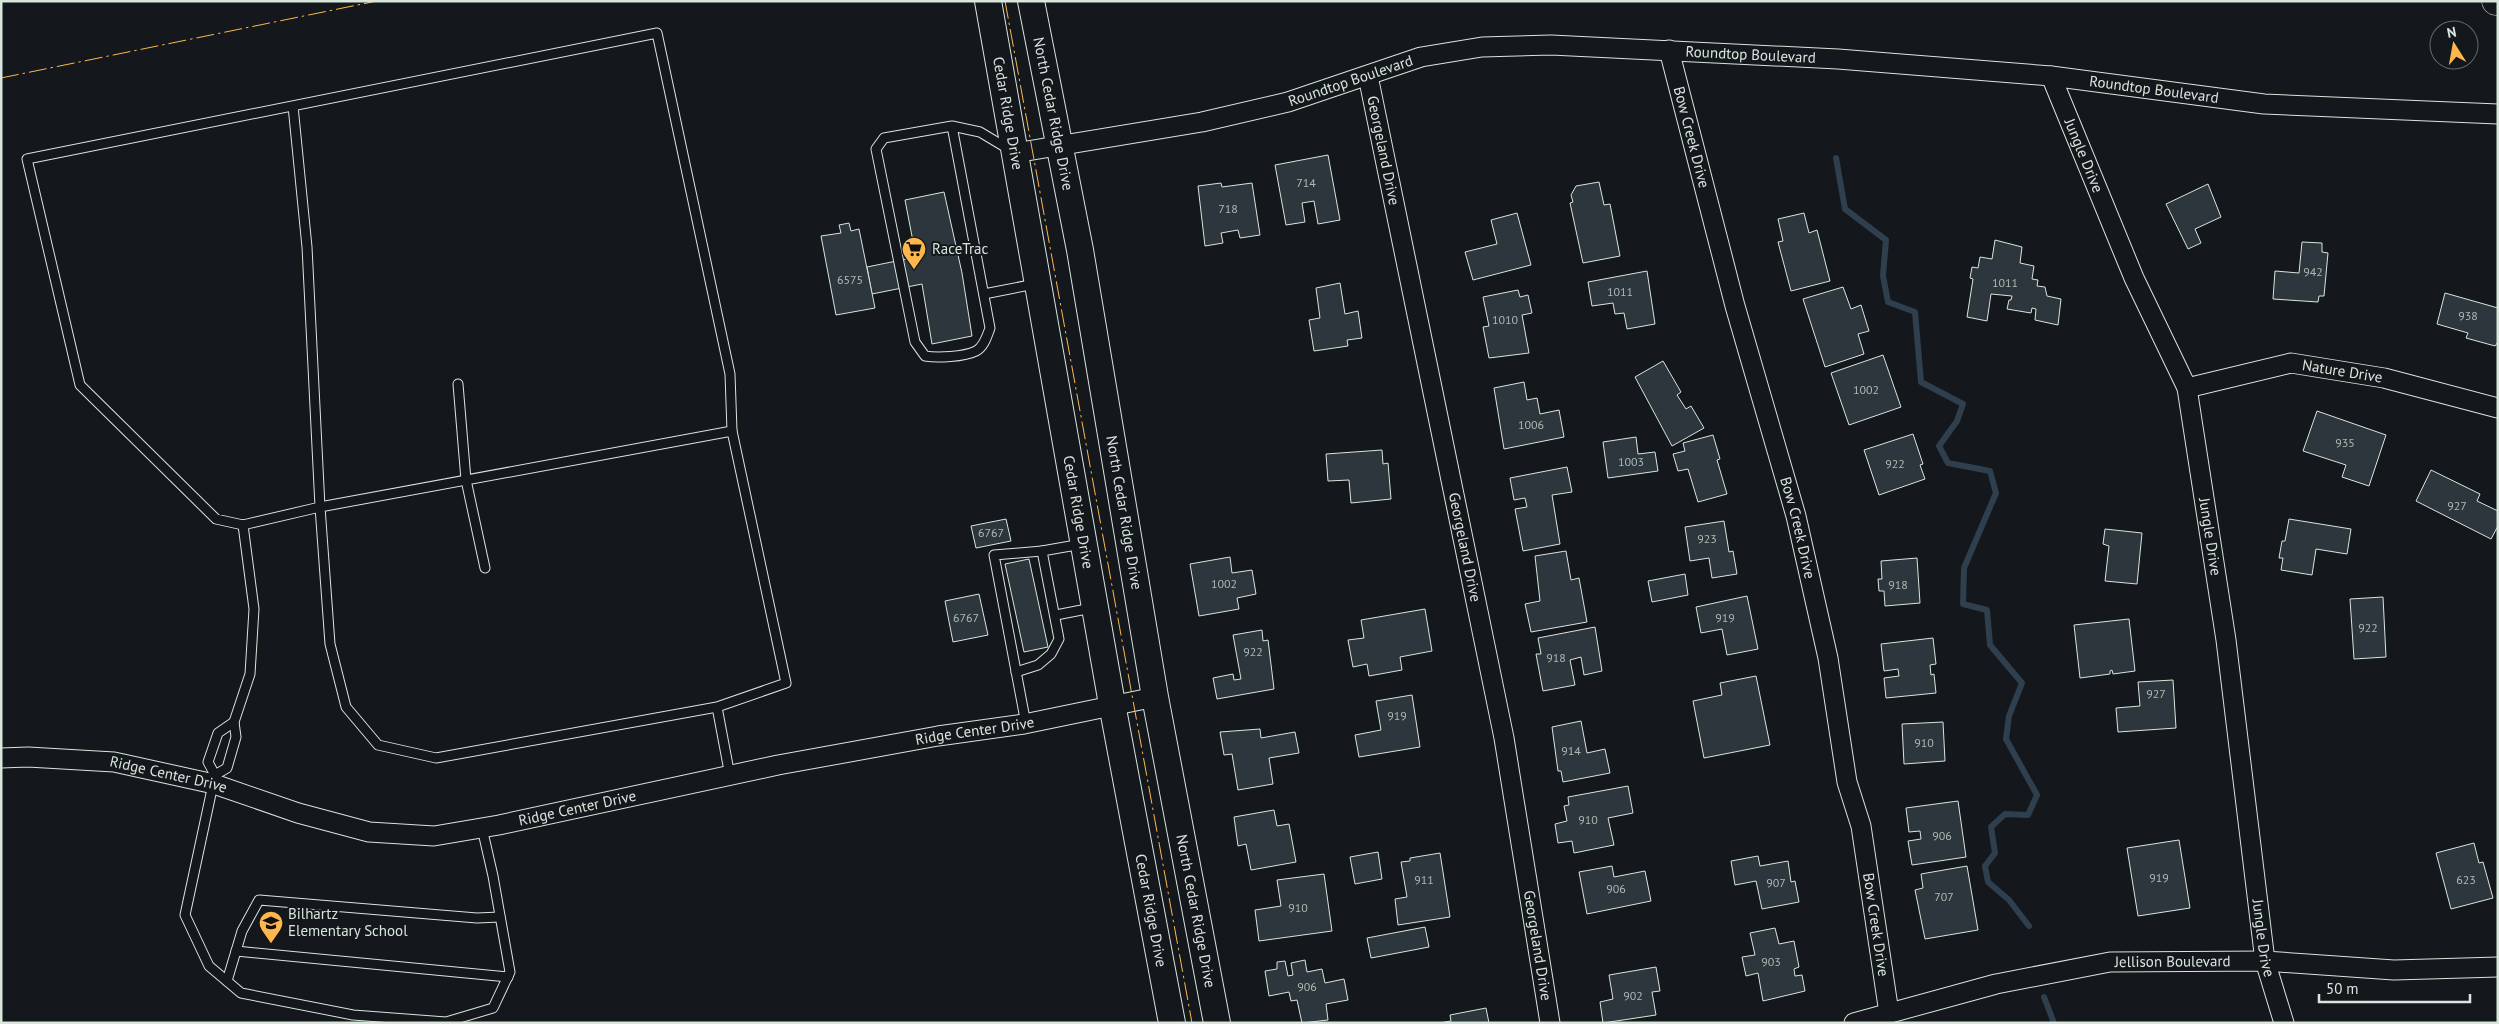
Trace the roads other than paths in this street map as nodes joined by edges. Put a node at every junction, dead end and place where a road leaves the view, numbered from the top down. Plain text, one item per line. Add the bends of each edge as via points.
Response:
1 (988, 1) edge
2 (1031, 1) edge
3 (1669, 50) junction
4 (1368, 76) junction
5 (2051, 76) junction
6 (294, 106) junction
7 (2498, 114) edge
8 (952, 126) junction
9 (1058, 144) junction
10 (1015, 153) junction
11 (1039, 283) junction
12 (984, 294) junction
13 (458, 384) dead end
14 (2187, 388) junction
15 (2498, 408) edge
16 (732, 431) junction
17 (466, 480) junction
18 (320, 507) junction
19 (243, 525) junction
20 (1084, 544) junction
21 (1042, 551) junction
22 (485, 568) dead end
23 (1096, 608) junction
24 (1056, 615) junction
25 (1016, 672) junction
26 (1155, 697) junction
27 (1112, 704) junction
28 (717, 706) junction
29 (234, 722) junction
30 (1026, 724) junction
31 (1, 758) edge
32 (730, 776) junction
33 (214, 780) junction
34 (482, 828) junction
35 (500, 917) junction
36 (236, 951) junction
37 (2265, 961) junction
38 (2498, 967) edge
39 (508, 976) junction
40 (227, 981) junction
41 (1889, 1013) junction
42 (1172, 1023) edge
43 (1218, 1023) edge
44 (1550, 1023) edge
45 (1854, 1023) edge
46 (2284, 1023) edge

1 - 10 main road, Cedar Ridge Drive
2 - 9 main road, North Cedar Ridge Drive
3 - 4 street, Roundtop Boulevard via 1551,45 1482,47 1421,57
3 - 5 street, Roundtop Boulevard
3 - 41 street, Bow Creek Drive via 1735,306 1796,516 1828,658 1847,782 1861,826
4 - 9 street, Roundtop Boulevard via 1288,102 1202,122
4 - 44 street, Georgeland Drive via 1504,738
5 - 7 street, Roundtop Boulevard via 2264,104
5 - 14 street, Jungle Drive via 2134,278
6 - 16 lane via 657,33 730,374
6 - 18 lane via 307,247
6 - 19 lane via 26,159 80,385 216,519
8 - 10 lane via 980,132
8 - 12 lane
8 - 12 lane via 884,138 876,148 915,342 925,356 937,358 976,351 990,328
9 - 10 street, Roundtop Boulevard
9 - 26 main road, North Cedar Ridge Drive via 1081,256
10 - 11 main road, Cedar Ridge Drive
11 - 12 lane
11 - 20 main road, Cedar Ridge Drive
13 - 17 lane
14 - 15 street, Nature Drive via 2291,363 2384,378
14 - 37 street, Jungle Drive via 2226,640
16 - 17 lane
16 - 28 lane via 786,683
17 - 18 lane
17 - 22 lane
18 - 19 lane
18 - 28 lane via 330,644 346,708 378,745 436,758
19 - 29 lane via 254,609 250,674
20 - 21 lane
20 - 23 main road, Cedar Ridge Drive
21 - 24 lane
21 - 25 lane via 994,555
23 - 24 lane
23 - 27 main road, Cedar Ridge Drive
24 - 25 lane via 1059,639 1051,654 1038,665
25 - 30 lane
26 - 27 street, Ridge Center Drive
26 - 43 main road, North Cedar Ridge Drive
27 - 30 street, Ridge Center Drive
27 - 42 main road, Cedar Ridge Drive
28 - 32 lane
29 - 33 lane via 236,738 227,768
29 - 33 lane via 218,733 208,762
30 - 32 street, Ridge Center Drive via 938,736
31 - 33 street, Ridge Center Drive via 114,762
32 - 34 street, Ridge Center Drive
33 - 34 street, Ridge Center Drive via 298,813 369,832 434,836
33 - 40 lane via 185,915 209,966
34 - 35 lane
35 - 36 lane via 477,918 259,900 242,931
35 - 39 lane via 510,972
36 - 39 lane
36 - 40 lane
37 - 38 street, Jellison Boulevard via 2394,970
37 - 41 street, Jellison Boulevard via 2110,962 1996,984
37 - 46 street, Jungle Drive
39 - 40 lane via 493,1008 446,1022 354,1015 242,993
41 - 45 street, Jellison Boulevard

